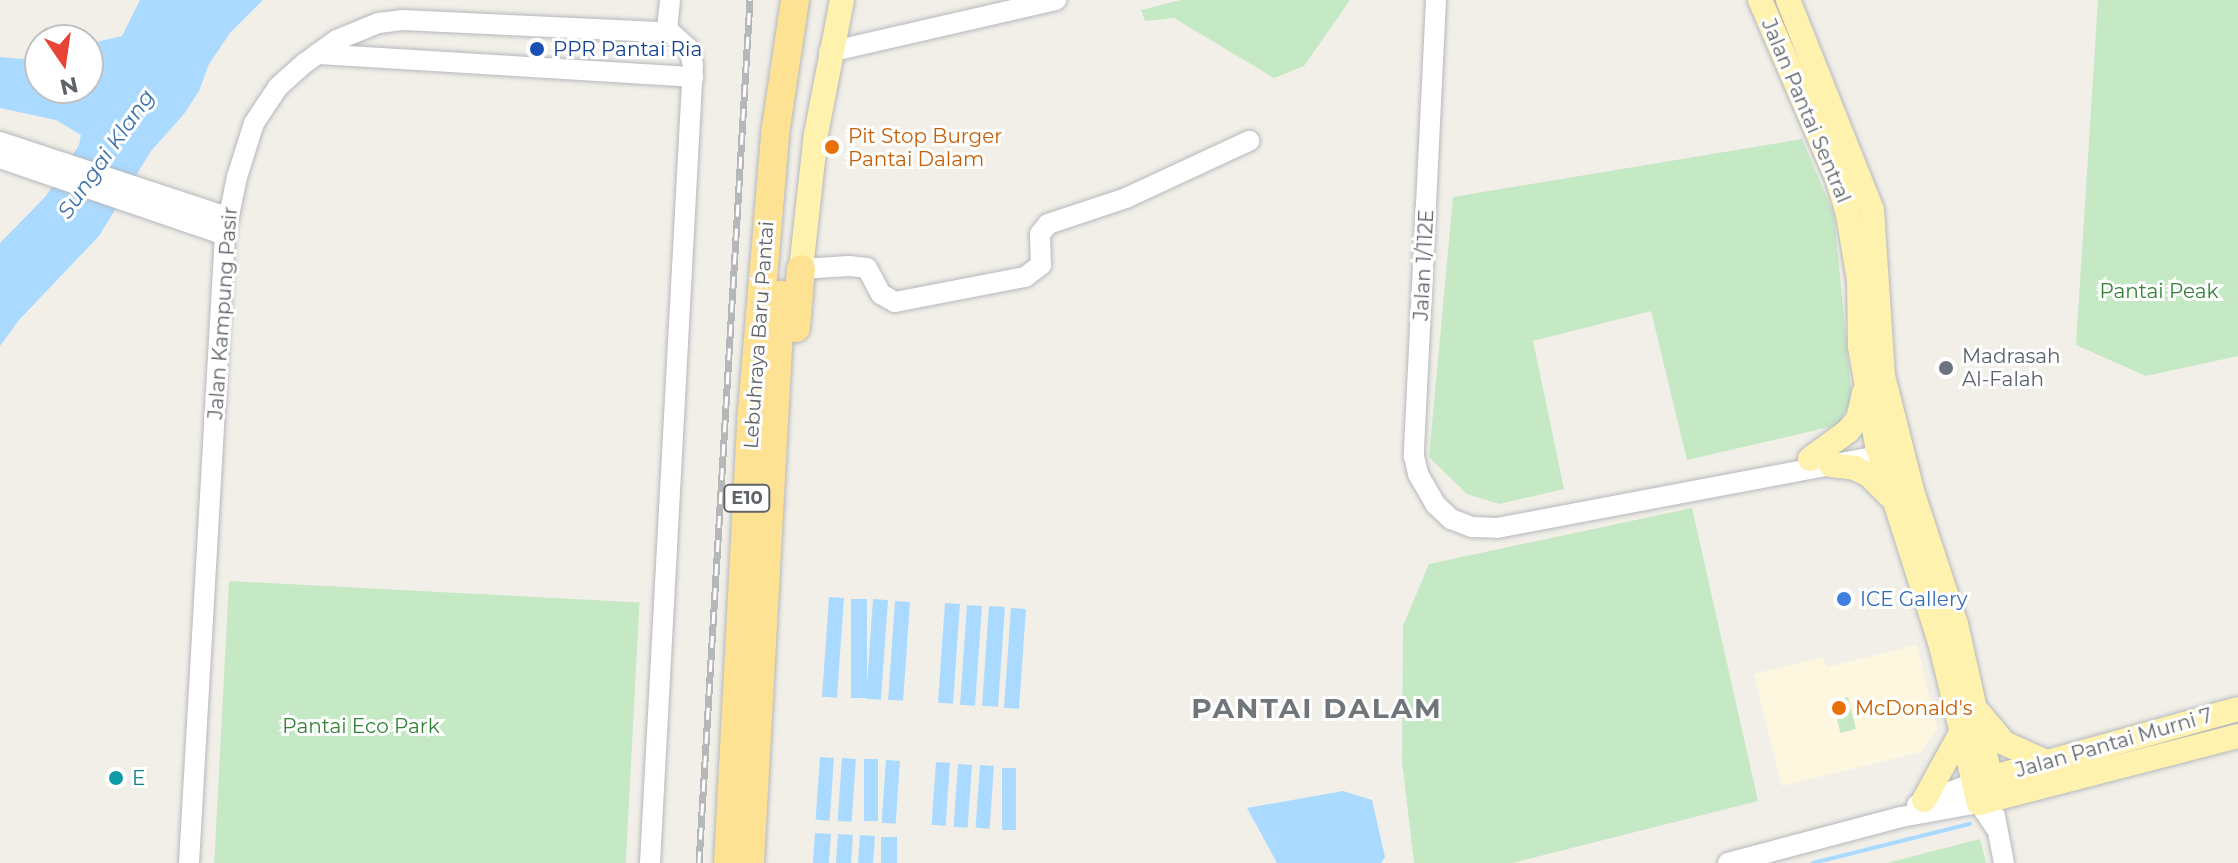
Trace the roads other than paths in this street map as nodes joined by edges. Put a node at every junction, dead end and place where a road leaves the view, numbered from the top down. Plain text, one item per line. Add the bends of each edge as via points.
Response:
1 (670, 0) edge
2 (780, 0) edge
3 (795, 0) edge
4 (813, 0) edge
5 (842, 0) edge
6 (1056, 0) edge
7 (1436, 0) edge
8 (1760, 0) edge
9 (1788, 0) edge
10 (667, 29) junction
11 (787, 47) junction
12 (829, 52) junction
13 (1809, 53) junction
14 (317, 54) junction
15 (1785, 64) junction
16 (693, 77) junction
17 (1249, 141) dead end
18 (0, 142) edge
19 (0, 158) edge
20 (178, 209) junction
21 (1860, 212) junction
22 (226, 226) junction
23 (801, 269) junction
24 (1865, 383) junction
25 (1890, 448) junction
26 (1821, 462) junction
27 (770, 478) junction
28 (1896, 505) junction
29 (1975, 707) junction
30 (2238, 709) edge
31 (1961, 733) junction
32 (2238, 736) edge
33 (2046, 762) junction
34 (1984, 790) junction
35 (1924, 800) junction
36 (1901, 817) junction
37 (189, 863) edge
38 (650, 863) edge
39 (728, 863) edge
40 (750, 863) edge
41 (1728, 863) edge
42 (2004, 863) edge

1 - 10 street
2 - 11 highway
3 - 11 highway, Lebuhraya Baru Pantai / E10
4 - 27 highway, Lebuhraya Baru Pantai / E10 via 792,156
5 - 12 main road
6 - 12 street
7 - 26 street, Jalan 1/112E via 1414,456 1426,490 1451,519 1497,528 1701,487 1718,478
8 - 15 main road, Jalan Pantai Sentral
9 - 13 main road, Jalan Pantai Sentral
10 - 14 street, Jalan Kampung Pasir via 402,20 353,31
10 - 16 street via 689,49
11 - 39 highway, Lebuhraya Baru Pantai / E10 via 751,422
12 - 23 main road
13 - 15 main road
13 - 21 main road, Jalan Pantai Sentral
14 - 16 street
14 - 22 street, Jalan Kampung Pasir via 278,87 254,123
15 - 21 main road, Jalan Pantai Sentral via 1837,178
16 - 38 street
17 - 23 street via 1126,198 1048,224 1040,234 1043,262 1025,277 895,302 881,294 867,268
18 - 20 street
19 - 20 street
20 - 22 street
21 - 24 main road, Jalan Pantai Sentral via 1856,247
21 - 25 main road, Jalan Pantai Sentral
22 - 37 street, Jalan Kampung Pasir
23 - 27 highway
24 - 25 main road, Jalan Pantai Sentral
24 - 26 main road via 1858,419
25 - 26 street
25 - 28 main road, Jalan Pantai Sentral
25 - 29 main road, Jalan Pantai Sentral via 1916,505 1956,624
26 - 28 main road via 1869,475
27 - 40 highway, Lebuhraya Baru Pantai / E10
28 - 31 main road, Jalan Pantai Sentral via 1940,642
29 - 33 main road via 2004,743
29 - 34 main road, Jalan Pantai Sentral
30 - 33 main road, Jalan Pantai Murni 7
31 - 34 main road, Jalan Pantai Sentral
31 - 35 main road
32 - 34 main road, Jalan Pantai Murni 7
33 - 34 main road, Jalan Pantai Murni 7
34 - 35 street
34 - 36 street
34 - 42 street
35 - 36 street
36 - 41 street

